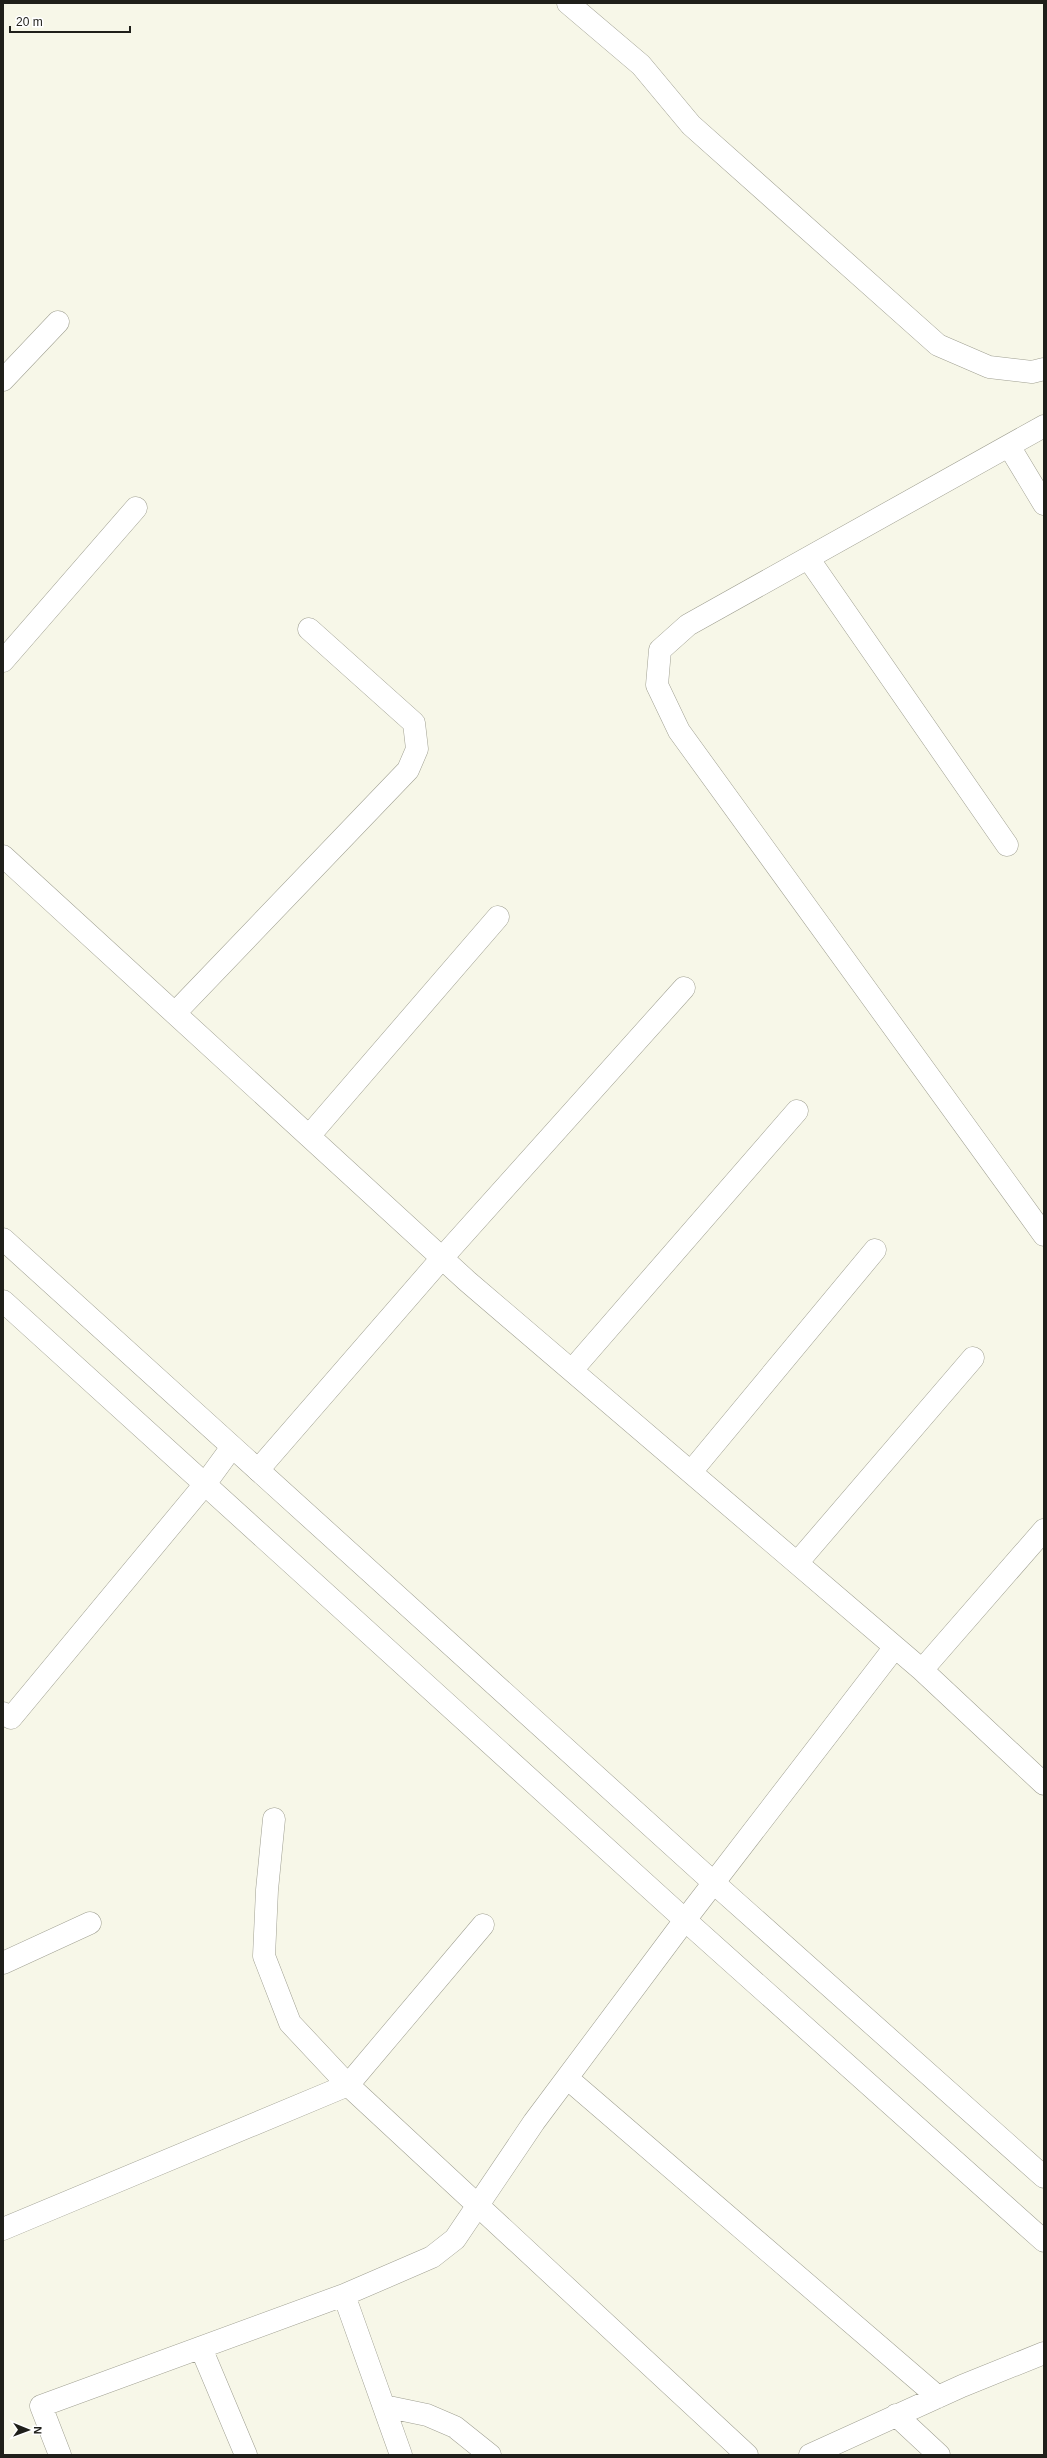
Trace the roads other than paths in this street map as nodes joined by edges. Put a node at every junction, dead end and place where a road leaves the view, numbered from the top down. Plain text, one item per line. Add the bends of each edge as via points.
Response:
1 (568, 3) edge
2 (58, 322) dead end
3 (1044, 369) edge
4 (3, 380) edge
5 (1044, 426) edge
6 (1010, 446) junction
7 (1044, 504) edge
8 (136, 508) dead end
9 (808, 558) junction
10 (309, 629) dead end
11 (3, 661) edge
12 (1007, 845) dead end
13 (3, 856) edge
14 (498, 917) dead end
15 (684, 988) dead end
16 (175, 1013) junction
17 (797, 1111) dead end
18 (309, 1136) junction
19 (1044, 1235) edge
20 (3, 1238) edge
21 (876, 1250) dead end
22 (442, 1258) junction
23 (3, 1301) edge
24 (973, 1358) dead end
25 (572, 1370) junction
26 (232, 1447) junction
27 (258, 1470) junction
28 (691, 1472) junction
29 (204, 1484) junction
30 (1044, 1530) edge
31 (797, 1562) junction
32 (894, 1647) junction
33 (922, 1670) junction
34 (3, 1713) edge
35 (1044, 1784) edge
36 (274, 1819) dead end
37 (714, 1883) junction
38 (685, 1920) junction
39 (90, 1923) dead end
40 (483, 1925) dead end
41 (3, 1963) edge
42 (567, 2078) junction
43 (348, 2085) junction
44 (1044, 2177) edge
45 (478, 2206) junction
46 (3, 2229) edge
47 (1044, 2242) edge
48 (344, 2295) junction
49 (201, 2348) junction
50 (1044, 2353) edge
51 (938, 2397) junction
52 (384, 2406) junction
53 (896, 2415) junction
54 (60, 2455) edge
55 (246, 2455) edge
56 (401, 2455) edge
57 (490, 2455) edge
58 (747, 2455) edge
59 (810, 2455) edge
60 (938, 2455) edge

1 - 3 street via 641,65 691,125 938,345 989,367 1032,372
2 - 4 street
5 - 6 street
6 - 7 street
6 - 9 street
8 - 11 street
9 - 12 street
9 - 19 street via 688,625 660,650 657,686 679,731
10 - 16 street via 414,723 417,749 408,770
13 - 16 street
14 - 18 street
15 - 22 street
16 - 18 street
17 - 25 street
18 - 22 street
20 - 26 street
21 - 28 street
22 - 25 street
22 - 27 street
23 - 29 street
24 - 31 street
25 - 28 street
26 - 27 street
26 - 29 street
27 - 37 street
28 - 31 street
29 - 34 street via 10,1718
29 - 38 street
30 - 33 street
31 - 32 street
32 - 33 street
32 - 37 street
33 - 35 street
36 - 43 street via 264,1956 290,2023
37 - 38 street
37 - 44 street
38 - 42 street
38 - 47 street
39 - 41 street
40 - 43 street
42 - 45 street
42 - 51 street
43 - 45 street
43 - 46 street
45 - 48 street via 455,2239 432,2257
45 - 58 street
48 - 49 street
48 - 52 street
49 - 54 street via 41,2406
49 - 55 street
50 - 51 street
51 - 53 street
52 - 56 street
52 - 57 street via 427,2415 455,2427
53 - 59 street
53 - 60 street

